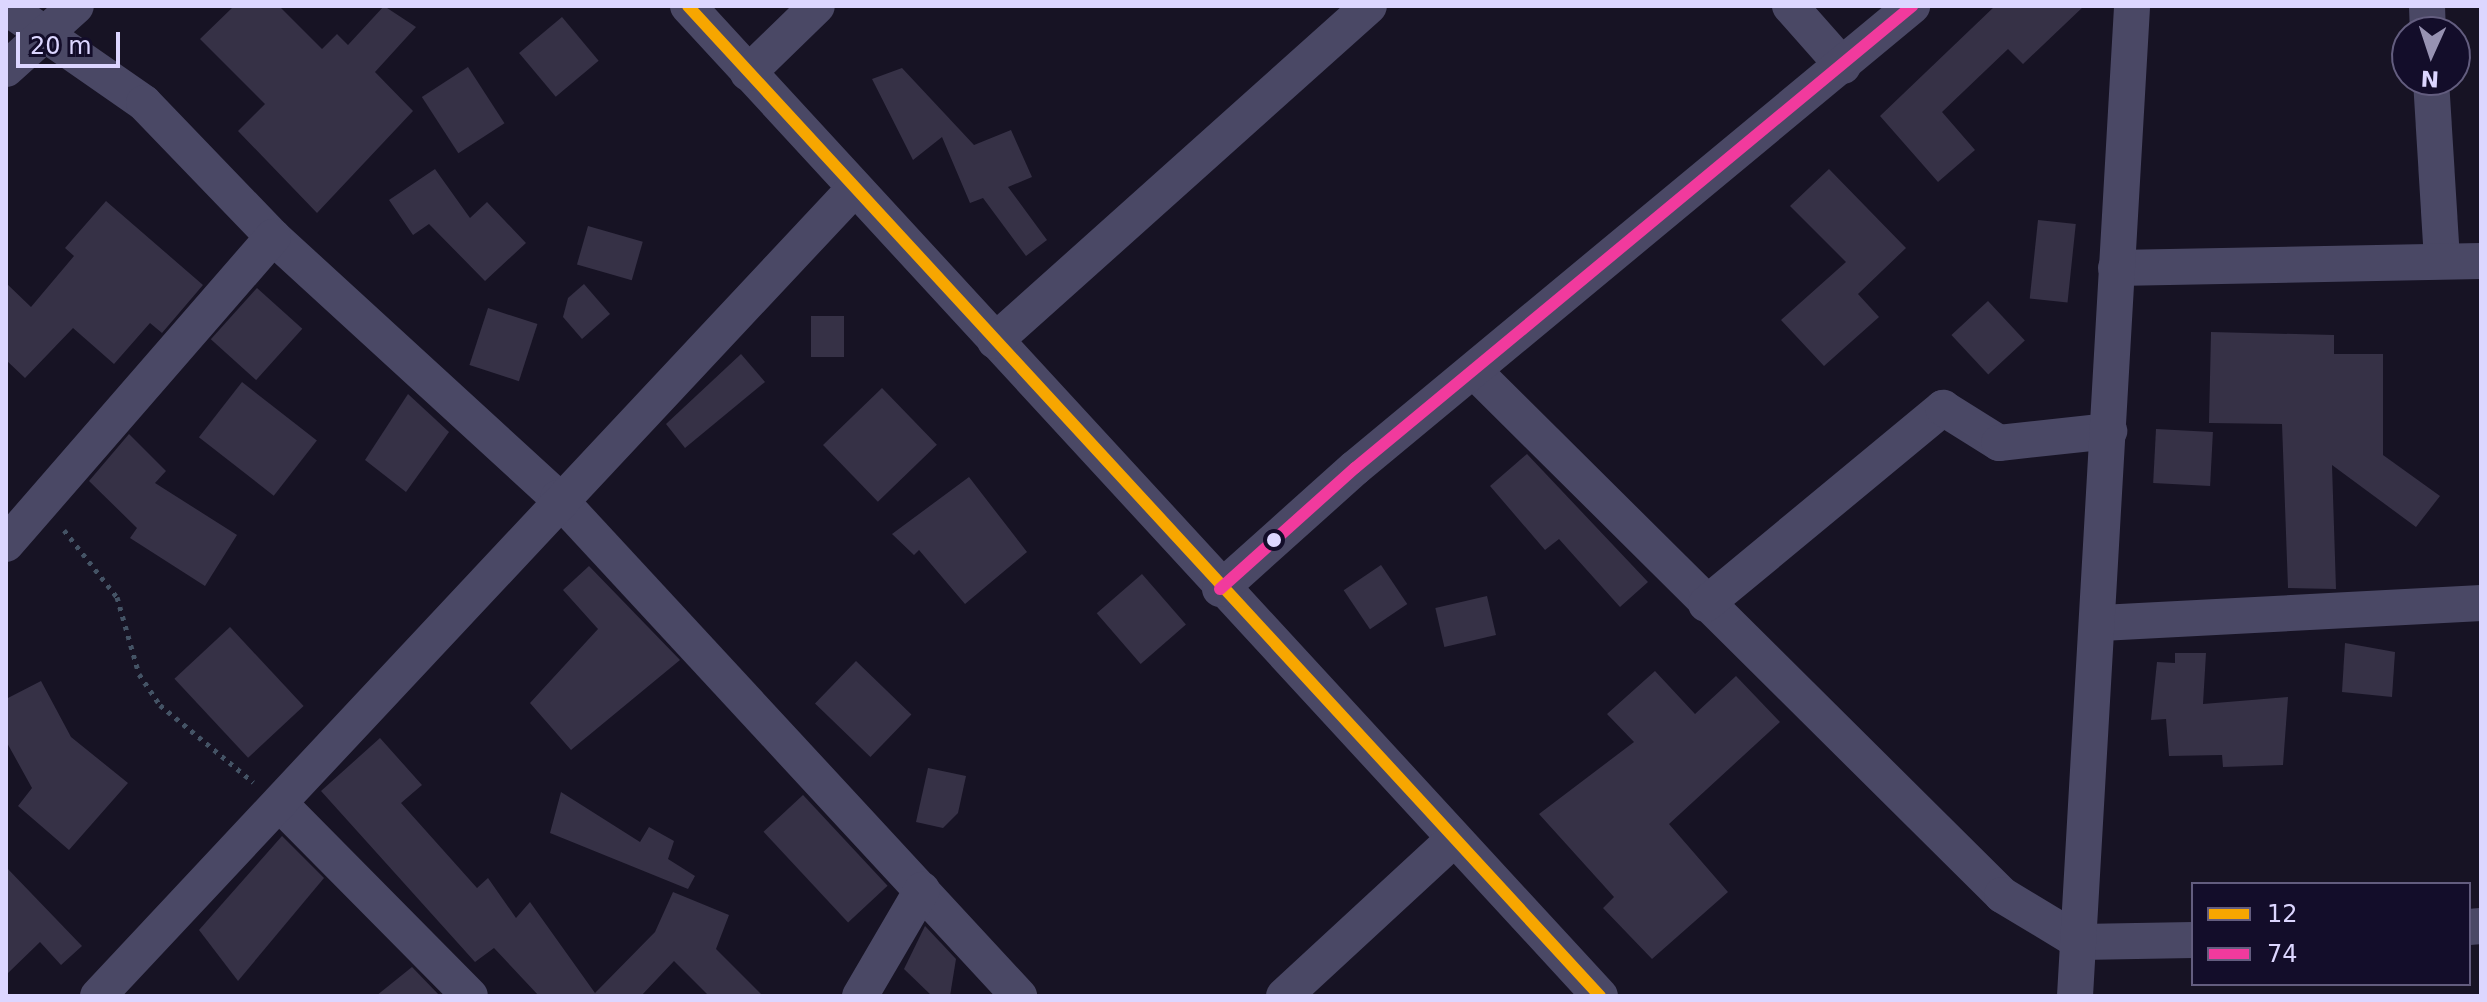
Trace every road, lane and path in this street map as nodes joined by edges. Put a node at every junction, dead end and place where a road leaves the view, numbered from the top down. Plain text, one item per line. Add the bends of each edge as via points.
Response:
1 (76, 6) edge
2 (688, 6) edge
3 (817, 6) edge
4 (1369, 6) edge
5 (1790, 6) edge
6 (1912, 6) edge
7 (2132, 6) edge
8 (6, 7) edge
9 (45, 34) junction
10 (1843, 66) junction
11 (6, 69) edge
12 (748, 73) junction
13 (2432, 96) edge
14 (854, 189) junction
15 (273, 237) junction
16 (2442, 261) junction
17 (2481, 261) edge
18 (2116, 268) junction
19 (995, 341) junction
20 (1474, 371) junction
21 (2109, 431) junction
22 (558, 498) junction
23 (39, 507) junction
24 (6, 544) edge
25 (1220, 589) junction
26 (2481, 603) edge
27 (1706, 604) junction
28 (2101, 623) junction
29 (280, 804) junction
30 (1454, 839) junction
31 (922, 890) junction
32 (2191, 940) edge
33 (2080, 942) junction
34 (98, 996) edge
35 (470, 996) edge
36 (860, 996) edge
37 (1019, 996) edge
38 (1284, 996) edge
39 (1600, 996) edge
40 (2075, 996) edge

1 - 9 street
2 - 12 street
3 - 12 street
4 - 19 street
5 - 10 street
6 - 10 street
7 - 18 street
8 - 9 street
9 - 11 street
9 - 15 street via 144,103
10 - 20 street
12 - 14 street
13 - 16 street
14 - 19 street
14 - 22 street
15 - 22 street
15 - 23 street
16 - 17 street
16 - 18 street
18 - 21 street
19 - 25 street
20 - 25 street
20 - 27 street
21 - 27 street via 1999,443 1943,408
21 - 28 street
22 - 29 street
22 - 31 street
23 - 24 street
23 - 29 path via 90,554 117,597 139,674 160,705
25 - 30 street
26 - 28 street
27 - 33 street via 2002,895
28 - 33 street
29 - 34 street
29 - 35 street
30 - 38 street
30 - 39 street
31 - 36 street
31 - 37 street
32 - 33 street
33 - 40 street

